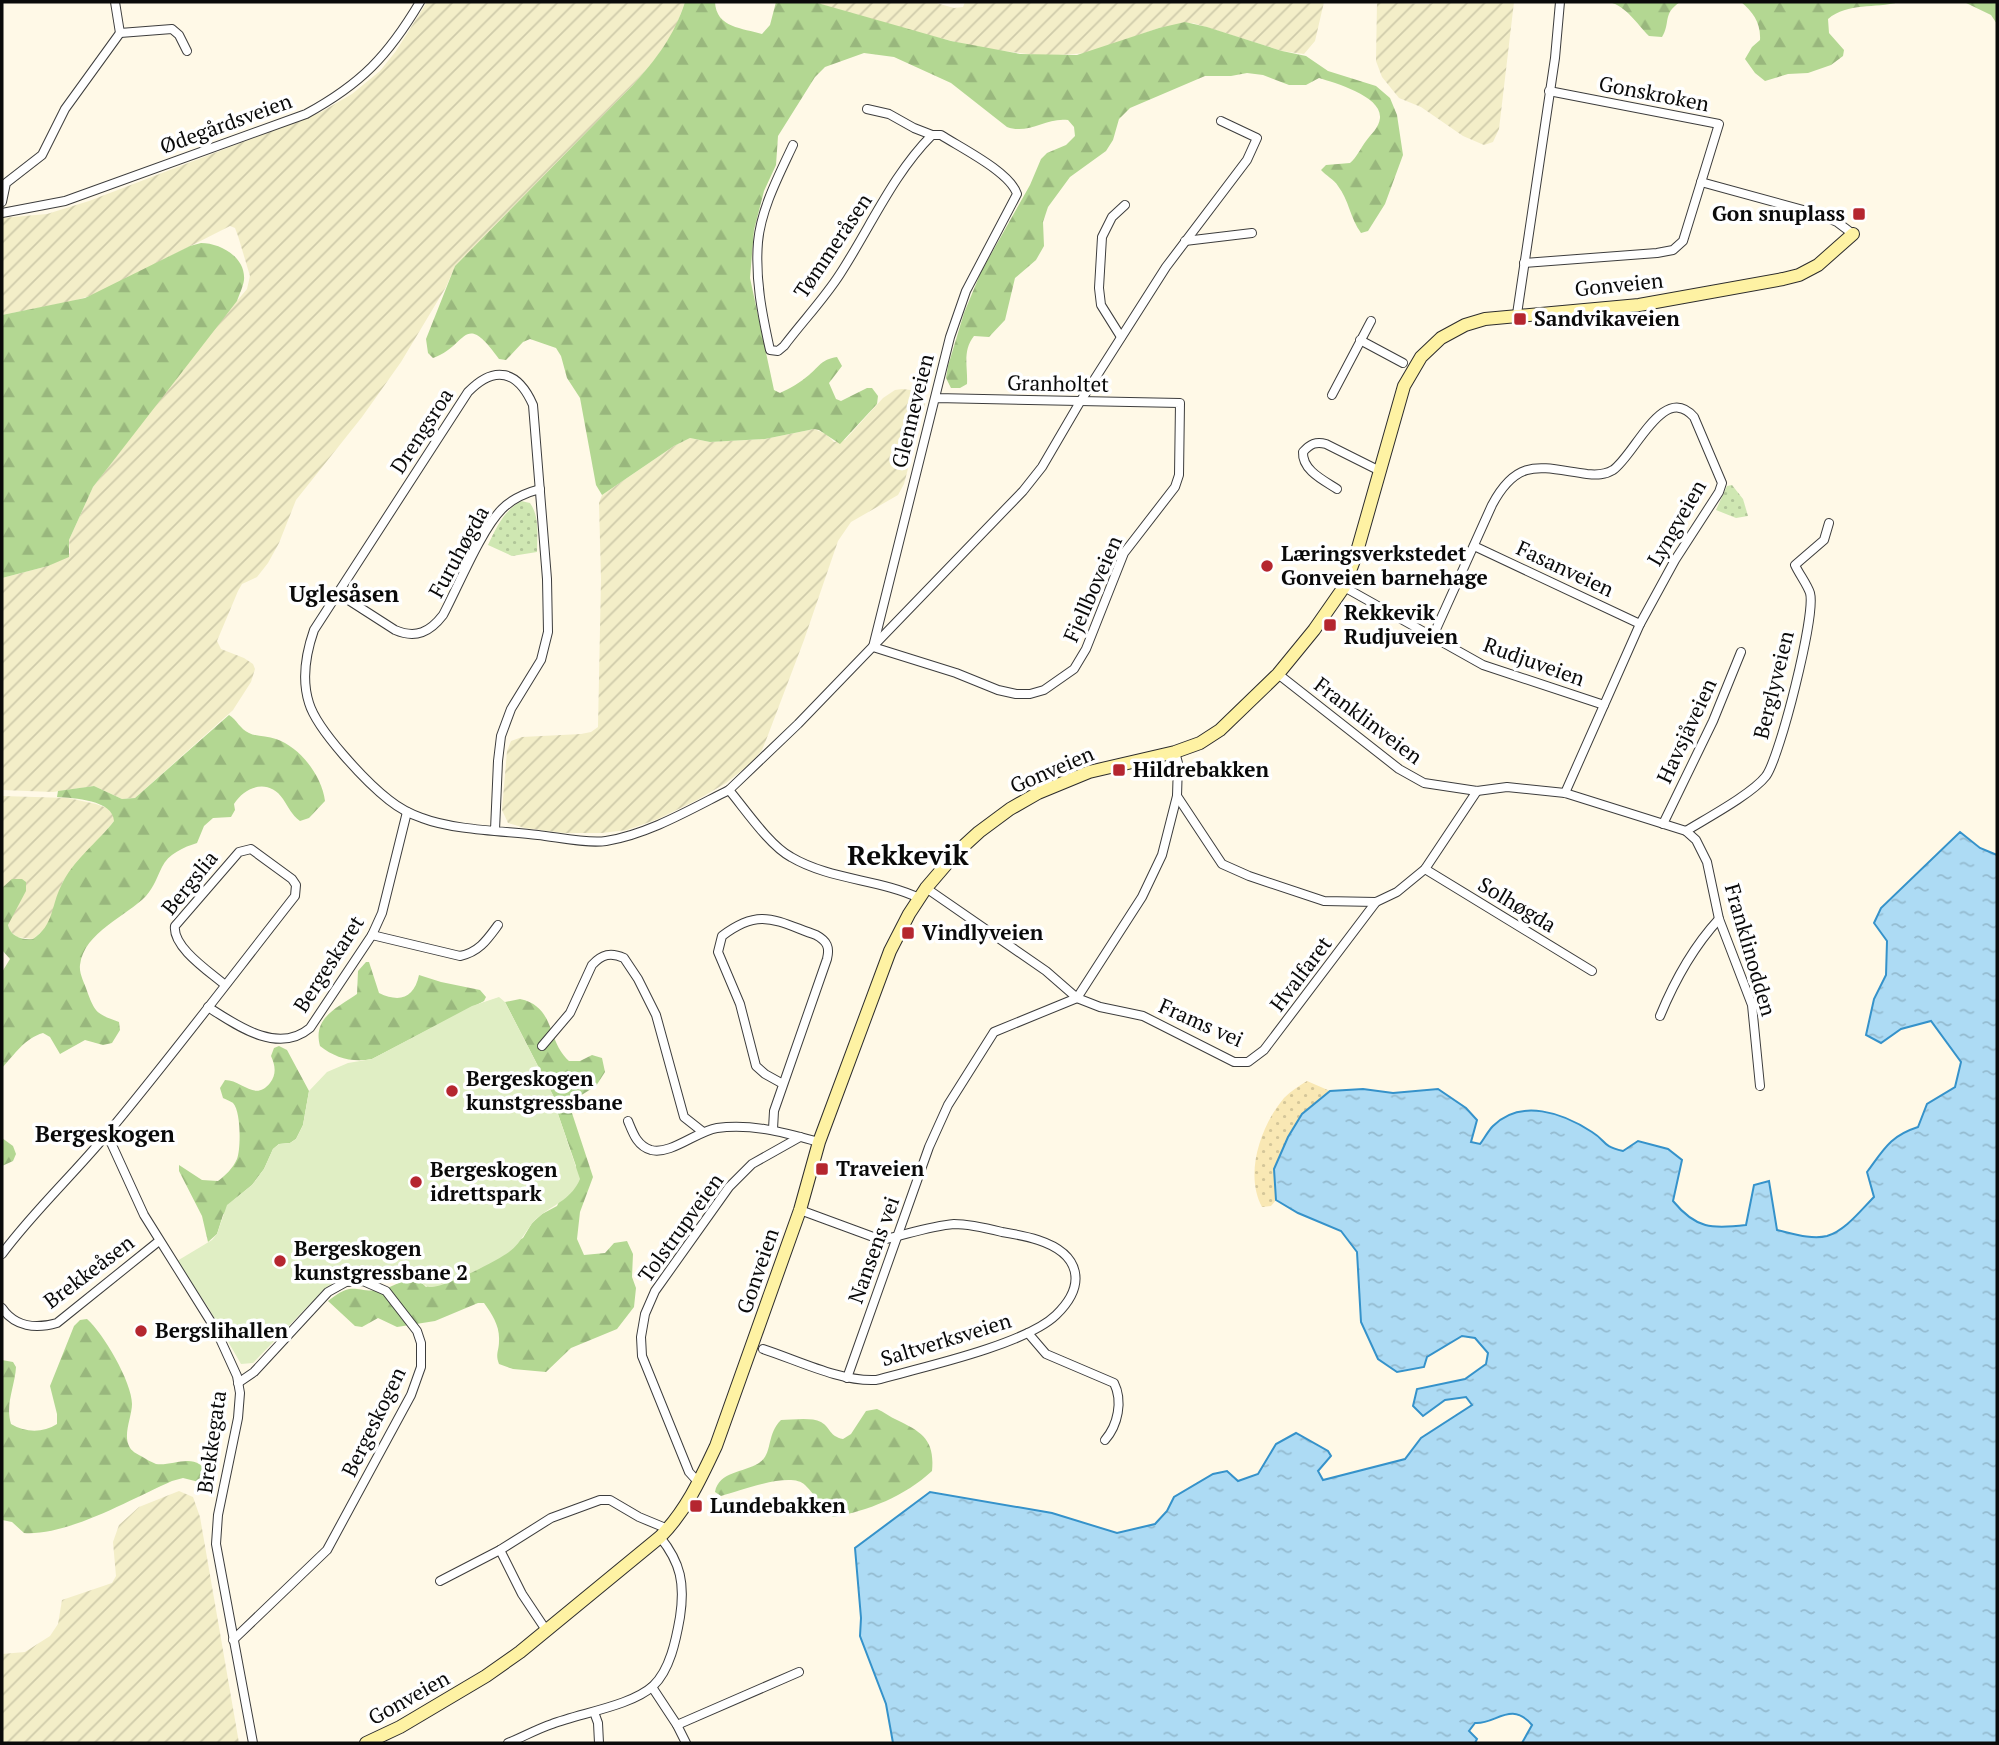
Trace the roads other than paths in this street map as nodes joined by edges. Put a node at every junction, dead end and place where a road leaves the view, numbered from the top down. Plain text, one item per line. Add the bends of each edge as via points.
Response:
1 (115, 2) edge
2 (420, 2) edge
3 (1560, 2) edge
4 (120, 33) junction
5 (187, 51) dead end
6 (1549, 91) junction
7 (866, 109) dead end
8 (1221, 121) dead end
9 (932, 135) junction
10 (793, 145) dead end
11 (1701, 181) junction
12 (2, 202) edge
13 (1125, 205) dead end
14 (2, 214) edge
15 (1252, 233) dead end
16 (1853, 234) joint
17 (1185, 241) junction
18 (1524, 263) junction
19 (1517, 314) junction
20 (1371, 321) dead end
21 (1121, 337) junction
22 (1360, 340) junction
23 (1403, 363) dead end
24 (1332, 395) dead end
25 (936, 398) junction
26 (1080, 402) junction
27 (1180, 403) joint
28 (1380, 471) junction
29 (540, 489) junction
30 (1337, 489) dead end
31 (1829, 523) dead end
32 (1474, 546) junction
33 (1344, 587) junction
34 (339, 594) junction
35 (1640, 624) junction
36 (1433, 636) junction
37 (873, 647) junction
38 (1741, 652) dead end
39 (1278, 674) junction
40 (1604, 705) junction
41 (1175, 752) junction
42 (729, 790) junction
43 (1477, 791) junction
44 (1565, 793) junction
45 (1177, 796) junction
46 (407, 812) junction
47 (1663, 824) junction
48 (495, 830) junction
49 (1686, 831) junction
50 (1425, 869) junction
51 (923, 893) junction
52 (1376, 902) junction
53 (1719, 919) junction
54 (498, 925) dead end
55 (372, 935) junction
56 (1592, 971) dead end
57 (225, 985) junction
58 (1077, 998) junction
59 (208, 1007) junction
60 (1660, 1016) dead end
61 (542, 1046) dead end
62 (1248, 1062) joint
63 (783, 1084) junction
64 (1760, 1086) dead end
65 (628, 1121) dead end
66 (774, 1129) junction
67 (703, 1132) junction
68 (107, 1134) junction
69 (800, 1137) junction
70 (819, 1142) junction
71 (800, 1209) junction
72 (898, 1236) junction
73 (159, 1241) junction
74 (2, 1254) edge
75 (2, 1308) edge
76 (1028, 1333) junction
77 (764, 1349) dead end
78 (847, 1378) junction
79 (238, 1383) junction
80 (1105, 1440) dead end
81 (699, 1483) junction
82 (664, 1533) junction
83 (500, 1550) junction
84 (440, 1581) dead end
85 (547, 1630) junction
86 (233, 1640) junction
87 (800, 1672) dead end
88 (652, 1687) junction
89 (594, 1712) junction
90 (677, 1725) junction
91 (253, 1743) edge
92 (366, 1743) edge
93 (508, 1743) edge
94 (599, 1743) edge
95 (685, 1743) edge

1 - 4 street
2 - 14 street, Ødegårdsveien via 383,58 335,98 306,114 65,201
3 - 6 street
4 - 5 street via 172,29
4 - 12 street via 65,109 42,155 6,183
6 - 11 street, Gonskroken via 1719,124
6 - 18 street
7 - 9 street via 889,114
8 - 17 street via 1257,138 1247,160
9 - 10 street, Tømmeråsen via 865,231 840,276 778,351 770,350 758,296 758,240 771,192
9 - 25 street, Glenneveien via 941,135 994,169 1017,194 966,291
11 - 16 street via 1818,214
11 - 18 street, Gonskroken via 1683,242 1673,250
13 - 21 street via 1101,237 1099,288 1101,305
15 - 17 street
16 - 19 street, Gonveien via 1818,265 1783,279 1639,305
17 - 21 street
18 - 19 street
19 - 28 street, Gonveien via 1465,325 1441,338 1421,357 1404,386
20 - 22 street
21 - 26 street
22 - 23 street
22 - 24 street
25 - 26 street, Granholtet
25 - 37 street, Glenneveien
26 - 27 street, Granholtet
26 - 37 street via 1023,491
27 - 37 street, Fjellboveien via 1175,487 1124,554 1074,669 1044,690 1016,694
28 - 30 street via 1326,444 1307,446 1304,462
28 - 33 street, Gonveien
29 - 34 street, Furuhøgda via 517,496 500,510 443,615 423,633 395,630
29 - 34 street, Drengsroa via 533,405 525,389 511,377 485,377 468,392
29 - 48 street, Drengsroa via 548,632 541,660 511,709 501,736
31 - 49 street, Berglyveien via 1824,540 1795,565 1811,594 1810,615 1790,710 1766,776
32 - 35 street, Fasanveien
32 - 35 street, Lyngveien via 1500,489 1515,474 1544,467 1606,474 1667,409 1688,410 1722,483
32 - 36 street, Lyngveien
33 - 36 street, Rudjuveien
33 - 39 street, Gonveien
34 - 46 street, Drengsroa via 309,645 305,672 309,702 328,735 372,785
35 - 40 street
36 - 40 street, Rudjuveien via 1483,665
37 - 42 street
38 - 47 street, Havsjåveien
39 - 41 street, Gonveien via 1220,730
39 - 43 street, Franklinveien via 1410,777
40 - 44 street
41 - 45 street
41 - 51 street, Gonveien via 1107,767 1038,793 979,832
42 - 48 street, Drengsroa via 640,831 604,841
42 - 51 street via 788,856 806,865
43 - 44 street, Franklinveien via 1507,787
43 - 50 street
44 - 47 street, Franklinveien
45 - 52 street via 1222,863 1324,901
45 - 58 street via 1162,855 1142,897
46 - 48 street, Drengsroa via 444,824
46 - 55 street, Bergeskaret via 382,913
47 - 49 street, Franklinveien
49 - 53 street, Franklinodden via 1707,862
50 - 52 street
50 - 56 street, Solhøgda
51 - 58 street, Frams vei via 1046,971
51 - 70 street, Gonveien via 890,951
52 - 62 street, Hvalfaret via 1280,1031
53 - 60 street
53 - 64 street, Franklinodden via 1752,1005
54 - 55 street via 472,954 460,956
55 - 59 street, Bergeskaret via 303,1034 279,1038 252,1033
57 - 57 street, Bergslia via 297,890 292,879 251,849 239,852 175,926 176,938 185,950
57 - 59 street, Bergslia
58 - 62 street, Frams vei via 1143,1016 1234,1062
58 - 72 street, Nansens vei via 994,1031 948,1105
59 - 68 street, Bergslia
61 - 67 street via 570,1013 598,958 607,954 624,958 651,1003 684,1117
63 - 63 street via 829,951 825,940 816,935 760,917 722,936 718,952 740,1004 756,1066
63 - 66 street via 774,1111
65 - 67 street via 634,1137 651,1150 663,1150
66 - 67 street
66 - 69 street
68 - 73 street, Brekkegata via 132,1194
68 - 74 street
69 - 70 street
69 - 81 street, Tolstrupveien via 752,1164 729,1187 655,1291 645,1314 642,1356 689,1472
70 - 71 street, Gonveien
71 - 72 street via 876,1238
71 - 81 street, Gonveien
72 - 76 street, Saltverksveien via 955,1224 1038,1240 1059,1250 1077,1282 1071,1298 1054,1318
72 - 78 street, Nansens vei
73 - 75 street, Brekkeåsen via 57,1323 24,1325
73 - 79 street, Brekkegata via 220,1337
76 - 78 street, Saltverksveien via 876,1380
76 - 80 street via 1046,1354 1114,1383 1117,1418
77 - 78 street, Saltverksveien
79 - 86 street, Brekkegata via 238,1418 216,1544
79 - 86 street, Bergeskogen via 254,1372 328,1292 346,1282 363,1281 386,1291 421,1343 421,1367 411,1395 327,1550
81 - 82 street, Gonveien
82 - 83 street via 610,1500 600,1500 557,1515
82 - 85 street, Gonveien
82 - 88 street via 680,1573 681,1613 670,1658
83 - 84 street
83 - 85 street
85 - 92 street, Gonveien via 486,1676
86 - 91 street, Brekkegata
87 - 90 street
88 - 89 street
88 - 90 street
89 - 93 street
89 - 94 street
90 - 95 street

